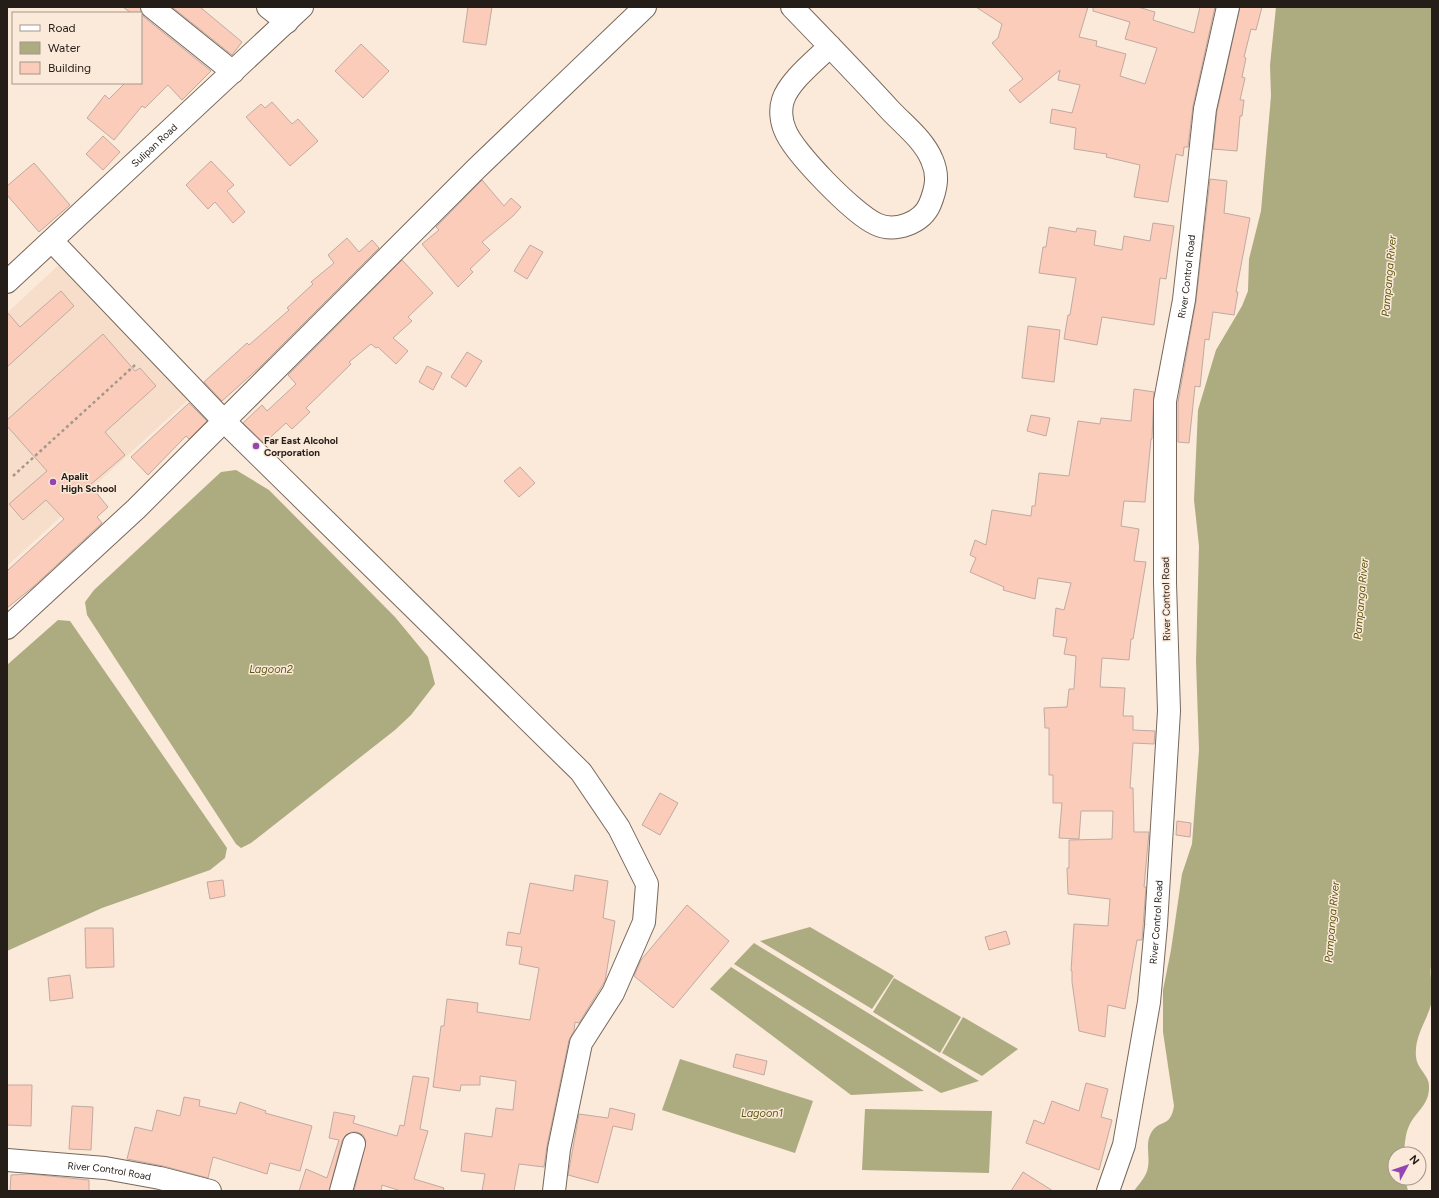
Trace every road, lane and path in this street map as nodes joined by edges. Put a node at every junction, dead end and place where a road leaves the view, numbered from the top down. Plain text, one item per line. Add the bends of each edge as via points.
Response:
1 (152, 7) edge
2 (268, 7) edge
3 (646, 7) edge
4 (792, 7) edge
5 (1228, 7) edge
6 (294, 14) edge
7 (830, 46) junction
8 (233, 72) junction
9 (52, 241) junction
10 (7, 282) edge
11 (135, 365) dead end
12 (224, 420) junction
13 (13, 476) dead end
14 (7, 628) edge
15 (354, 1144) dead end
16 (7, 1160) edge
17 (210, 1191) edge
18 (341, 1191) edge
19 (554, 1191) edge
20 (1108, 1191) edge

1 - 8 street
2 - 6 street
3 - 12 street via 477,168
4 - 7 street
5 - 20 street, River Control Road via 1205,109 1184,300 1165,400 1165,583 1169,711 1157,901 1149,1002 1124,1145
6 - 8 street, Sulipan Road
7 - 7 street via 789,87 782,100 781,116 785,130 796,149 862,216 877,225 892,228 905,225 918,218 928,207 935,191 937,176 932,160 913,134
8 - 9 street, Sulipan Road
9 - 10 street, Sulipan Road
9 - 12 street
11 - 13 path
12 - 14 street via 136,509
12 - 19 street via 581,772 619,828 647,884 644,922 613,993 581,1043 559,1149
15 - 18 street
16 - 17 street, River Control Road via 105,1168 160,1178

